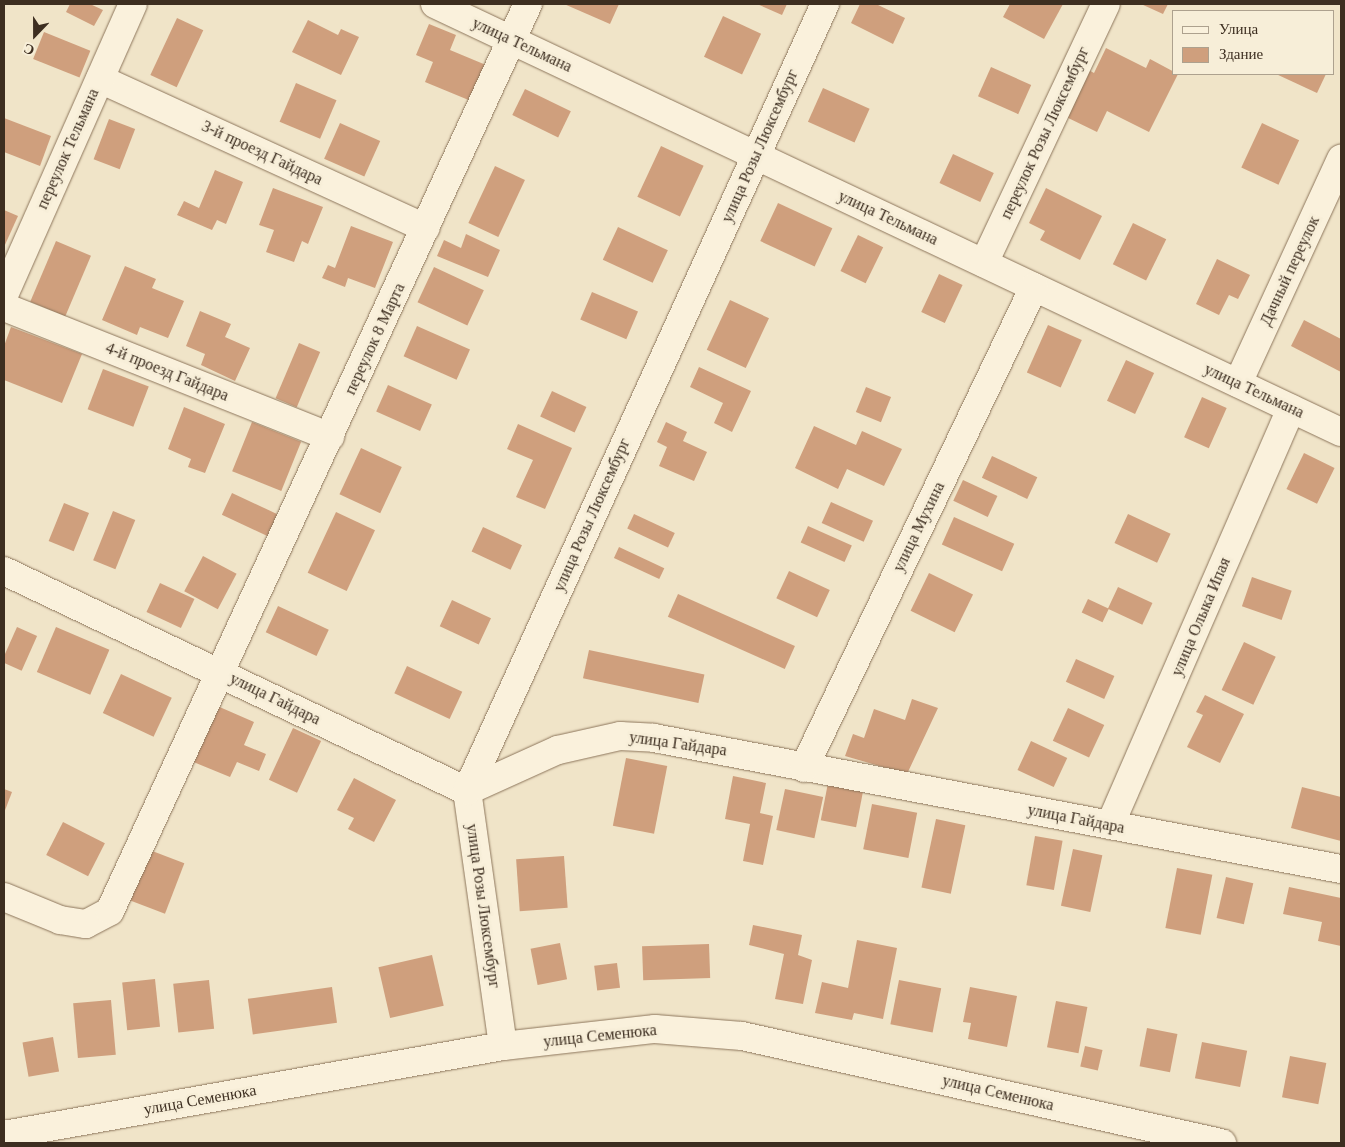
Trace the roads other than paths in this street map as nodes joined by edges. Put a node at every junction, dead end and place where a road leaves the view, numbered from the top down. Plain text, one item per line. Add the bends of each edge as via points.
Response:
1 (133, 4) edge
2 (435, 4) edge
3 (528, 4) edge
4 (825, 4) edge
5 (1106, 4) edge
6 (511, 40) junction
7 (100, 79) junction
8 (756, 156) junction
9 (1341, 159) edge
10 (425, 228) junction
11 (984, 263) junction
12 (1034, 287) junction
13 (4, 295) edge
14 (4, 308) edge
15 (1238, 383) junction
16 (1291, 408) junction
17 (1341, 432) edge
18 (330, 437) junction
19 (4, 572) edge
20 (222, 674) junction
21 (804, 768) junction
22 (466, 791) junction
23 (1110, 825) junction
24 (1341, 869) edge
25 (4, 897) edge
26 (502, 1046) junction
27 (4, 1135) edge
28 (1222, 1143) edge

1 - 7 street, переулок Тельмана
2 - 6 street, улица Тельмана
3 - 6 street, переулок 8 Марта
4 - 8 street, улица Розы Люксембург
5 - 11 street, переулок Розы Люксембург
6 - 8 street, улица Тельмана
6 - 10 street, переулок 8 Марта
7 - 10 street, 3-й проезд Гайдара
7 - 13 street, переулок Тельмана
8 - 11 street, улица Тельмана
8 - 22 street, улица Розы Люксембург
9 - 15 street, Дачный переулок
10 - 18 street, переулок 8 Марта
11 - 12 street, улица Тельмана
12 - 15 street, улица Тельмана
12 - 21 street, улица Мухина
14 - 18 street, 4-й проезд Гайдара
15 - 16 street, улица Тельмана
16 - 17 street, улица Тельмана
16 - 23 street, улица Олыка Ипая
18 - 20 street, переулок 8 Марта
19 - 20 street, улица Гайдара
20 - 22 street, улица Гайдара
20 - 25 street, переулок 8 Марта via 110,911 86,924 60,920
21 - 22 street, улица Гайдара via 687,742 620,736 558,750
21 - 23 street, улица Гайдара
22 - 26 street, улица Розы Люксембург
23 - 24 street, улица Гайдара
26 - 27 street, улица Семенюка
26 - 28 street, улица Семенюка via 655,1029 742,1036

